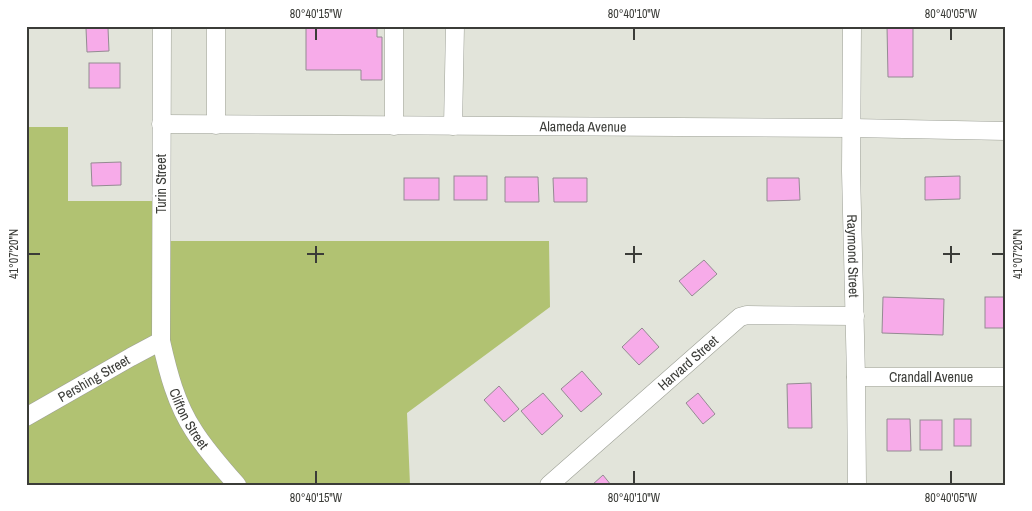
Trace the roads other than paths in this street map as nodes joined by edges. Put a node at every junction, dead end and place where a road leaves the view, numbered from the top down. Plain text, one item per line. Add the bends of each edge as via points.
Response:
1 (162, 26) edge
2 (216, 26) edge
3 (394, 26) edge
4 (455, 26) edge
5 (852, 26) edge
6 (161, 124) junction
7 (216, 125) junction
8 (394, 126) junction
9 (453, 126) junction
10 (852, 128) junction
11 (1006, 131) edge
12 (855, 316) junction
13 (162, 341) junction
14 (856, 377) junction
15 (1006, 377) edge
16 (26, 417) edge
17 (238, 485) edge
18 (549, 485) edge
19 (857, 485) edge

1 - 6 street, Turin Street
2 - 7 street
3 - 8 street
4 - 9 street
5 - 10 street, Raymond Street
6 - 7 street, Alameda Avenue
6 - 13 street, Turin Street
7 - 8 street, Alameda Avenue
8 - 9 street, Alameda Avenue
9 - 10 street, Alameda Avenue
10 - 11 street, Alameda Avenue
10 - 12 street, Raymond Street
12 - 14 street, Raymond Street
12 - 18 street, Harvard Street via 740,317
13 - 16 street, Pershing Street
13 - 17 street, Clifton Street via 167,369 181,409 205,447
14 - 15 street, Crandall Avenue
14 - 19 street, Raymond Street

